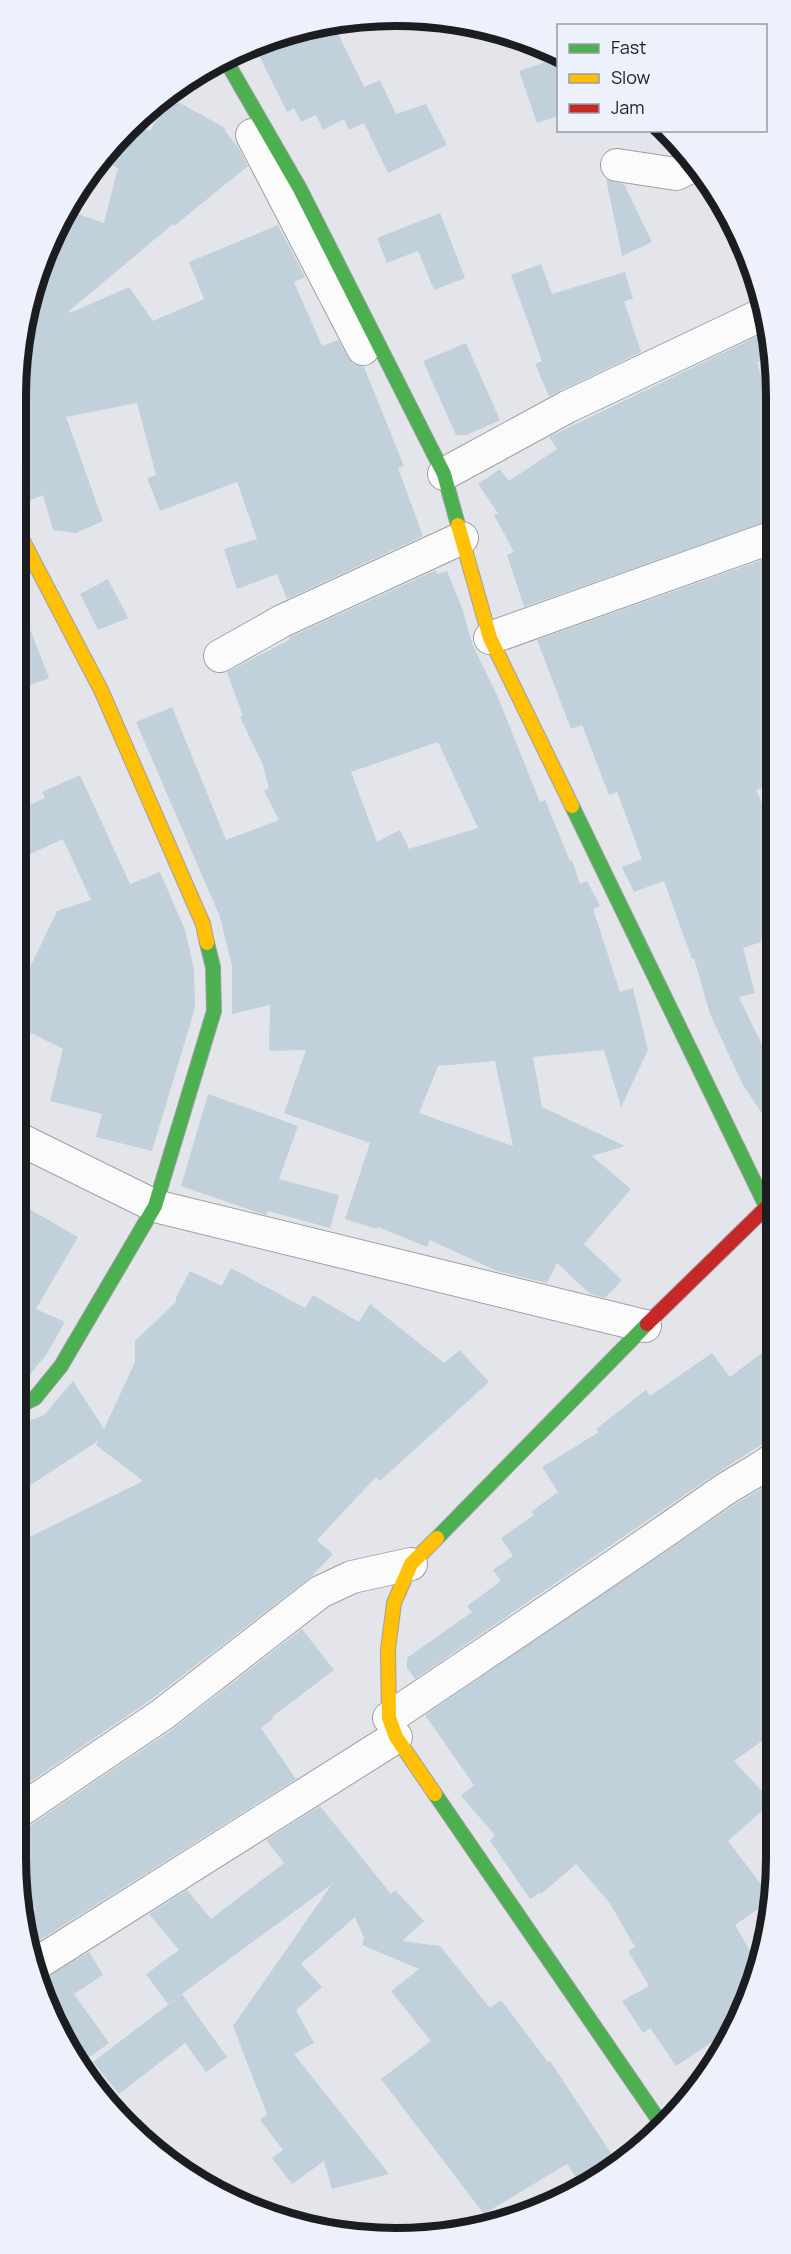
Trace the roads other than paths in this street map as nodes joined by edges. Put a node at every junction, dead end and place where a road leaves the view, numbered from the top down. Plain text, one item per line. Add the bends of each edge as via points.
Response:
1 (229, 66) edge
2 (219, 71) edge
3 (617, 165) dead end
4 (688, 168) edge
5 (757, 317) edge
6 (432, 466) junction
7 (462, 538) junction
8 (766, 539) edge
9 (26, 547) edge
10 (490, 638) junction
11 (220, 656) dead end
12 (26, 1142) edge
13 (766, 1195) edge
14 (154, 1206) junction
15 (766, 1207) edge
16 (645, 1326) junction
17 (26, 1402) edge
18 (766, 1465) edge
19 (411, 1564) junction
20 (393, 1727) junction
21 (26, 1806) edge
22 (40, 1961) edge
23 (658, 2119) edge

1 - 6 street via 300,189
2 - 6 street
3 - 4 street via 676,174
5 - 6 street
6 - 7 street
7 - 10 street
7 - 11 street via 282,621
8 - 10 street
9 - 14 street via 101,690 203,924 213,967 214,1011
10 - 13 street
12 - 14 street
14 - 16 street
14 - 17 street via 61,1366
15 - 16 street
16 - 19 street
18 - 20 street via 725,1489
19 - 20 street via 394,1604 388,1650
19 - 21 street via 352,1576 320,1592 163,1713
20 - 22 street
20 - 23 street

